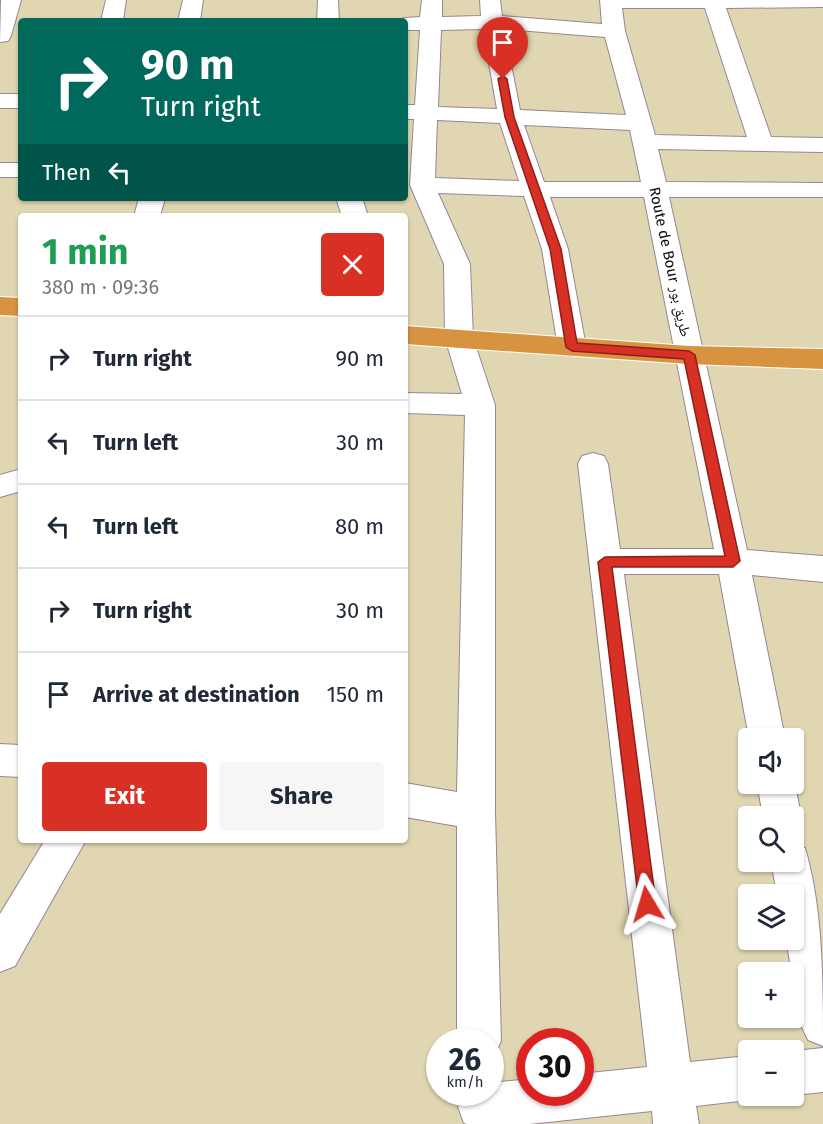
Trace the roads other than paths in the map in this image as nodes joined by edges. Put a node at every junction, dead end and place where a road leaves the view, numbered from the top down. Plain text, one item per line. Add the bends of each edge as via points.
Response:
1 (11, 0) edge
2 (116, 0) edge
3 (193, 0) edge
4 (328, 0) edge
5 (432, 0) edge
6 (610, 1) edge
7 (713, 1) edge
8 (823, 1) edge
9 (491, 11) edge
10 (113, 18) edge
11 (190, 18) edge
12 (328, 18) edge
13 (408, 24) edge
14 (431, 25) junction
15 (6, 29) edge
16 (614, 31) junction
17 (0, 101) edge
18 (18, 101) edge
19 (415, 112) edge
20 (510, 117) junction
21 (642, 132) junction
22 (761, 144) junction
23 (823, 145) edge
24 (0, 170) edge
25 (18, 170) edge
26 (422, 185) junction
27 (655, 188) junction
28 (533, 189) junction
29 (823, 190) edge
30 (0, 306) edge
31 (18, 307) edge
32 (408, 335) edge
33 (459, 339) junction
34 (572, 347) junction
35 (689, 355) junction
36 (823, 359) edge
37 (408, 403) edge
38 (480, 405) junction
39 (592, 464) dead end
40 (18, 481) edge
41 (0, 486) edge
42 (733, 561) junction
43 (605, 562) junction
44 (823, 569) edge
45 (765, 728) edge
46 (0, 760) edge
47 (18, 761) edge
48 (408, 801) edge
49 (476, 812) junction
50 (64, 843) edge
51 (793, 872) edge
52 (0, 952) edge
53 (823, 1025) edge
54 (479, 1028) edge
55 (823, 1070) edge
56 (804, 1072) edge
57 (738, 1082) edge
58 (673, 1105) edge
59 (480, 1108) edge

1 - 15 street
2 - 10 street
3 - 11 street
4 - 12 street
5 - 14 street
6 - 7 street
6 - 16 street, Route de Bour طريق بور
7 - 8 street
7 - 22 street
9 - 14 street
9 - 16 street
9 - 20 street
13 - 14 street
14 - 19 street
16 - 21 street, Route de Bour طريق بور
17 - 18 street
19 - 20 street
19 - 26 street
20 - 21 street
20 - 28 street
21 - 22 street
21 - 27 street, Route de Bour طريق بور
22 - 23 street
24 - 25 street
26 - 28 street
26 - 33 street via 457,264
27 - 28 street
27 - 29 street
27 - 35 street, Route de Bour طريق بور
28 - 34 street via 555,249
30 - 31 highway
32 - 33 highway
33 - 34 highway
33 - 38 street
34 - 35 highway
35 - 36 highway
35 - 42 street, Route de Bour طريق بور
37 - 38 street
38 - 49 street
39 - 43 street
40 - 41 street
42 - 43 street
42 - 44 street
42 - 45 street, Route de Bour طريق بور
43 - 58 street
46 - 47 street
48 - 49 street
49 - 54 street
50 - 52 street
51 - 53 street
55 - 56 street
57 - 58 street
58 - 59 street

